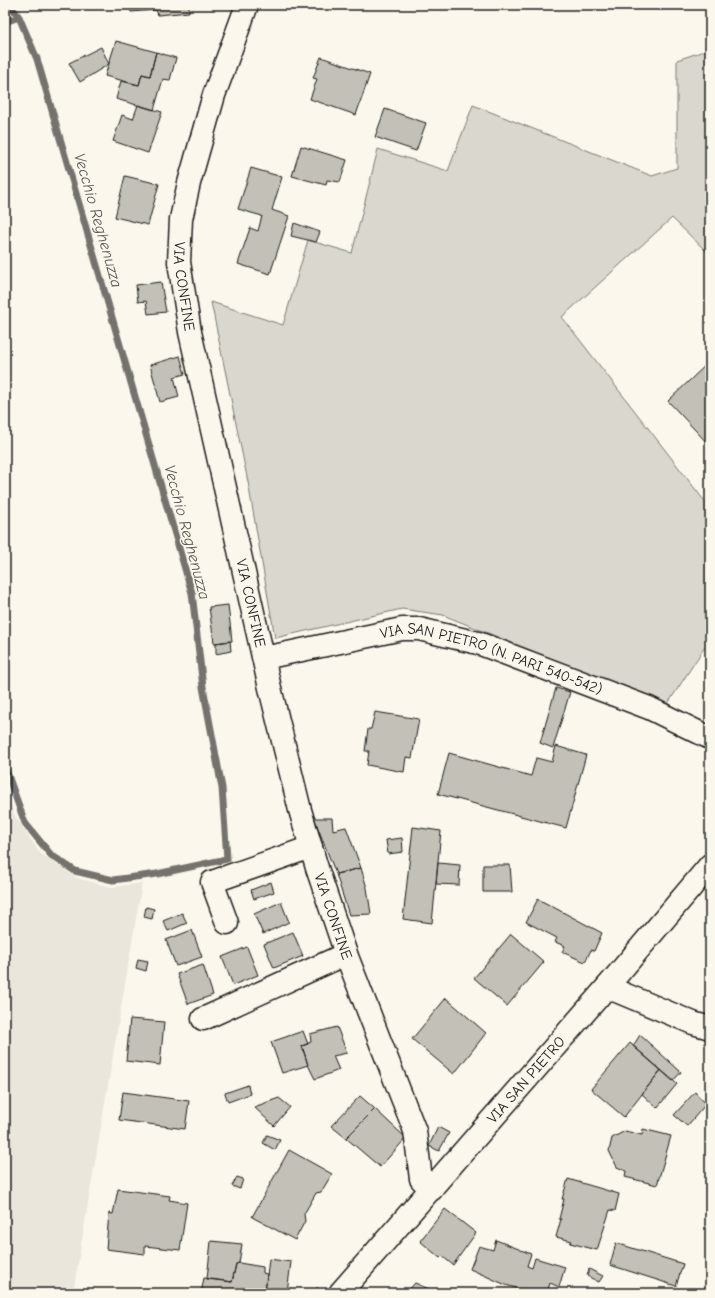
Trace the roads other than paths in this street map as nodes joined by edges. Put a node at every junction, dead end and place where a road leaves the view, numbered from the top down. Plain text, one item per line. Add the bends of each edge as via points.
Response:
1 (248, 5) edge
2 (264, 658) junction
3 (710, 738) edge
4 (311, 847) junction
5 (710, 865) edge
6 (227, 923) dead end
7 (346, 954) junction
8 (607, 987) junction
9 (203, 1019) dead end
10 (710, 1028) edge
11 (432, 1189) junction
12 (340, 1293) edge

1 - 2 street, VIA CONFINE via 214,95 189,183 181,219 179,262 190,332
2 - 3 street, VIA SAN PIETRO (N. PARI 540-542) via 402,629 418,629 478,643 649,708
2 - 4 street, VIA CONFINE
4 - 6 street via 212,882
4 - 7 street, VIA CONFINE
5 - 8 street, VIA SAN PIETRO
7 - 9 street
7 - 11 street, VIA CONFINE via 415,1131 421,1180
8 - 10 street
8 - 11 street, VIA SAN PIETRO
11 - 12 street, VIA SAN PIETRO

